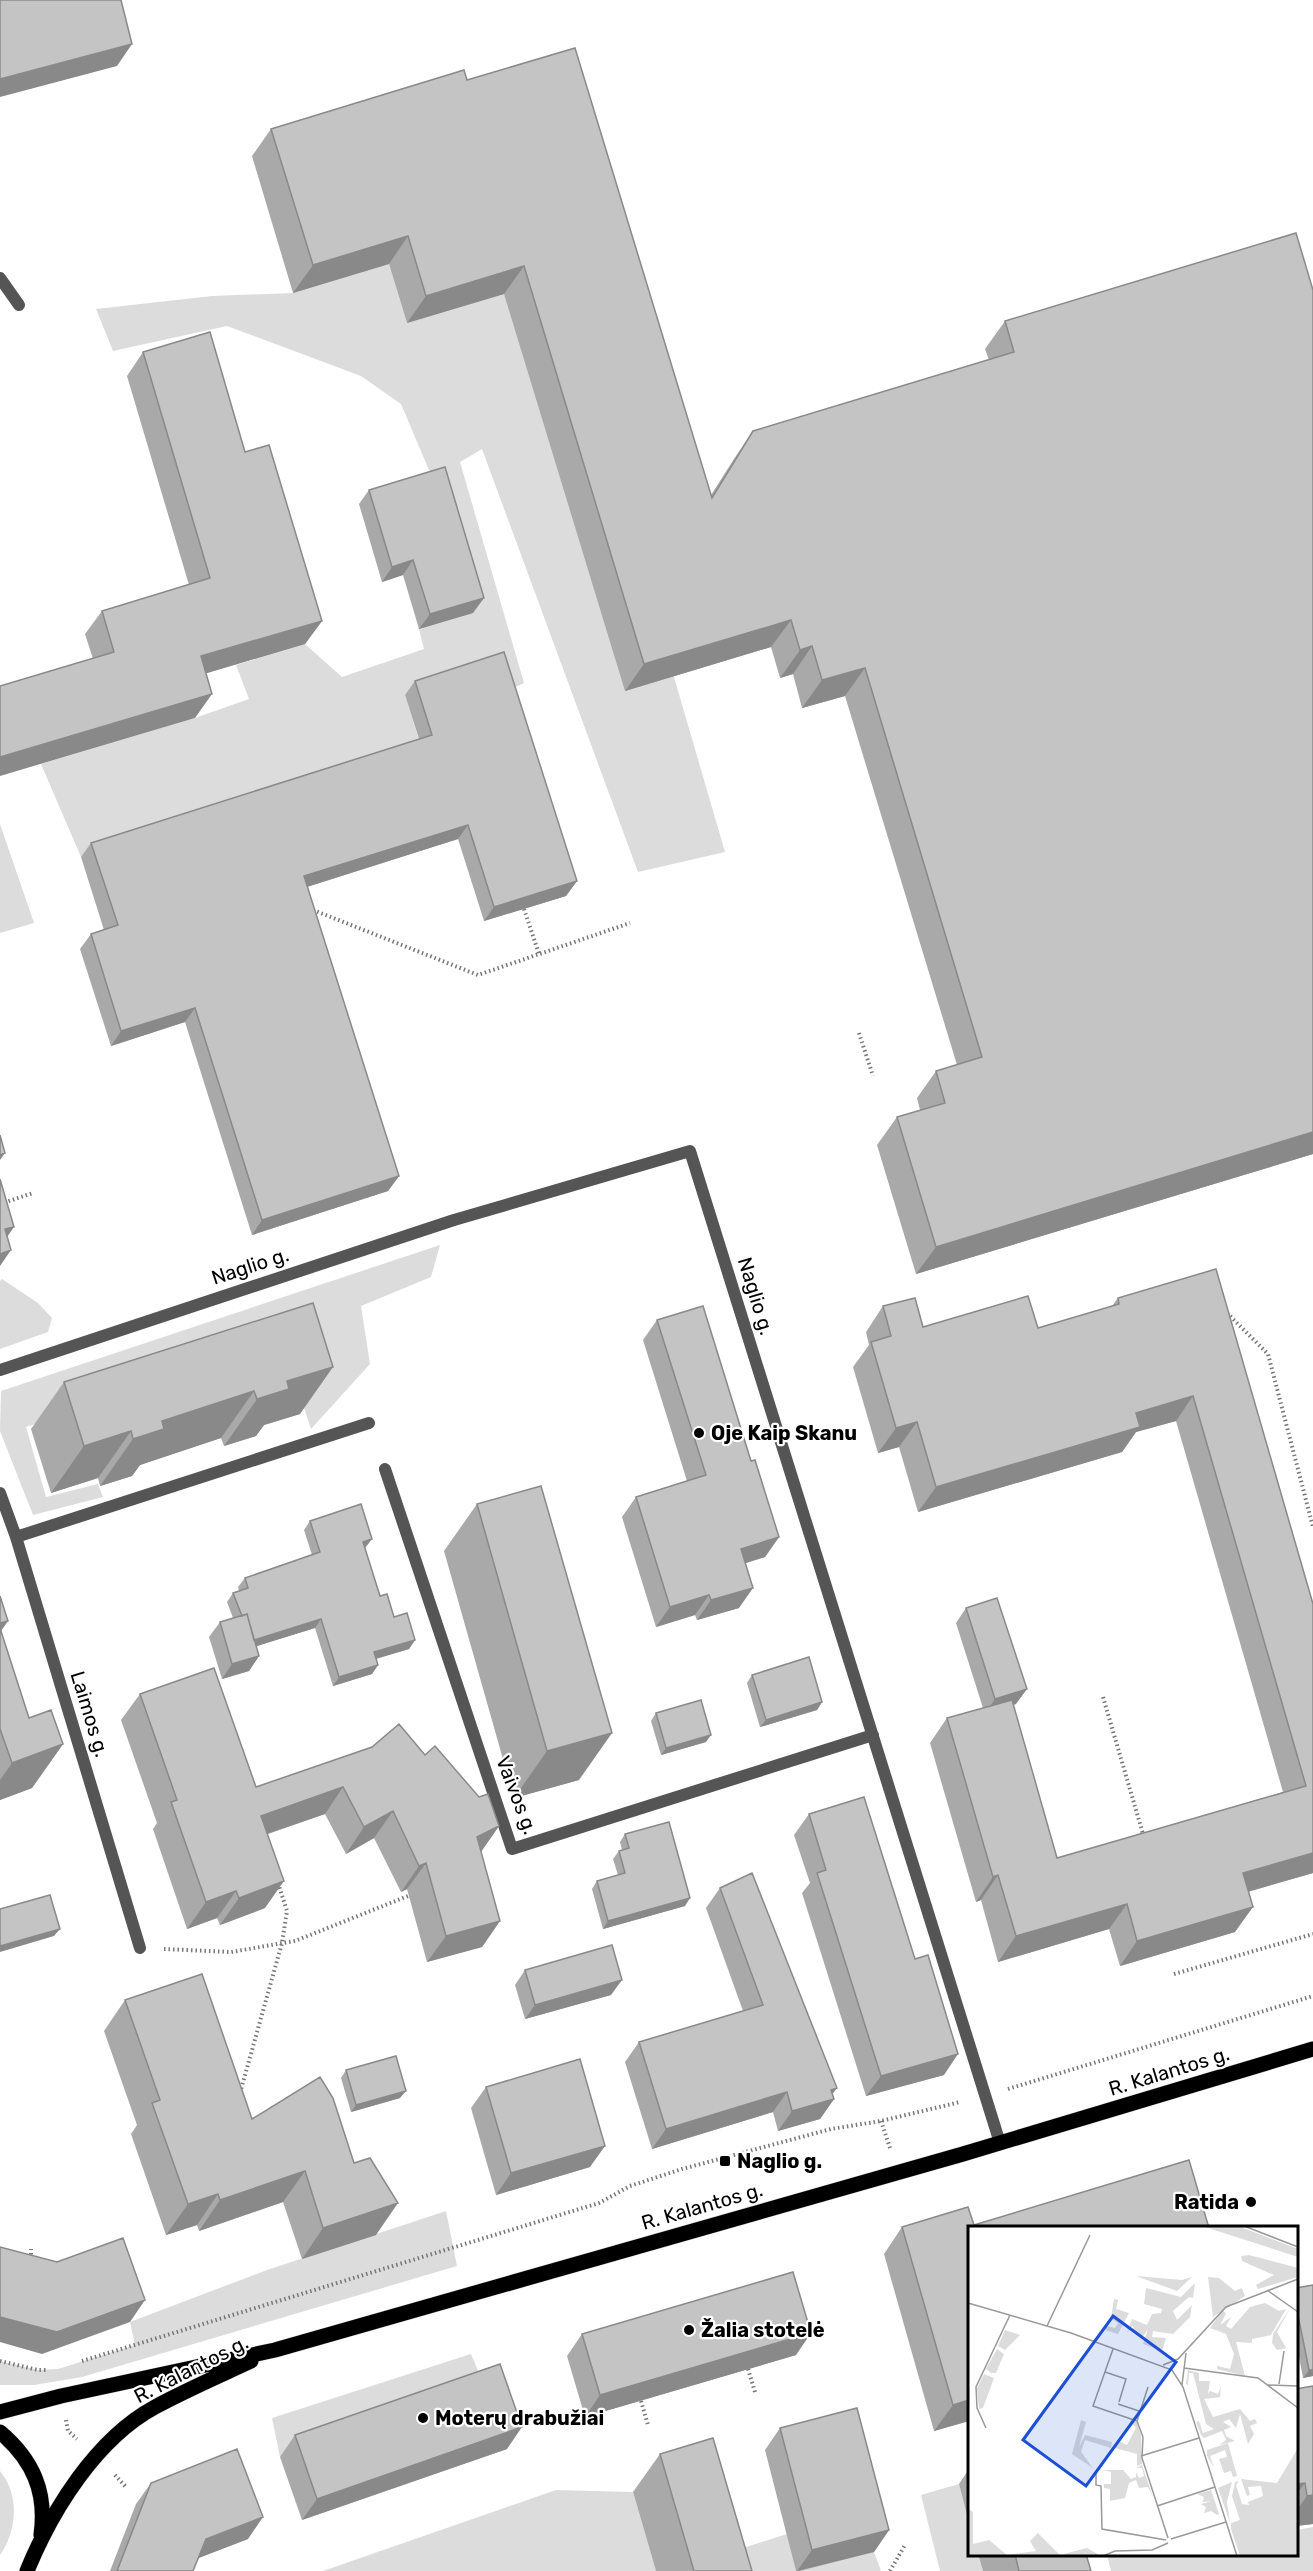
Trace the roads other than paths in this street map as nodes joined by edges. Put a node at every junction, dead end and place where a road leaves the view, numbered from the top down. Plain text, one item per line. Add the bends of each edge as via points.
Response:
1 (0, 278) edge
2 (19, 305) dead end
3 (0, 1370) edge
4 (369, 1423) dead end
5 (385, 1469) dead end
6 (0, 1493) edge
7 (16, 1537) junction
8 (873, 1735) junction
9 (140, 1948) road end
10 (1313, 2049) edge
11 (1000, 2143) junction
12 (275, 2350) junction
13 (0, 2412) edge
14 (0, 2432) edge
15 (40, 2541) junction
16 (27, 2570) edge

1 - 2 street
3 - 8 street, Naglio g. via 443,1224 690,1151
4 - 7 street
5 - 8 street, Vaivos g. via 512,1849
6 - 7 street, Laimos g.
7 - 9 street, Laimos g.
8 - 11 street, Naglio g.
10 - 11 main road, R. Kalantos g.
11 - 12 main road, R. Kalantos g.
12 - 13 main road, R. Kalantos g.
12 - 15 main road, R. Kalantos g. via 153,2407 134,2422 95,2455
14 - 15 main road, R. Kalantos g. via 32,2467 41,2491 44,2516
15 - 16 main road, R. Kalantos g.

